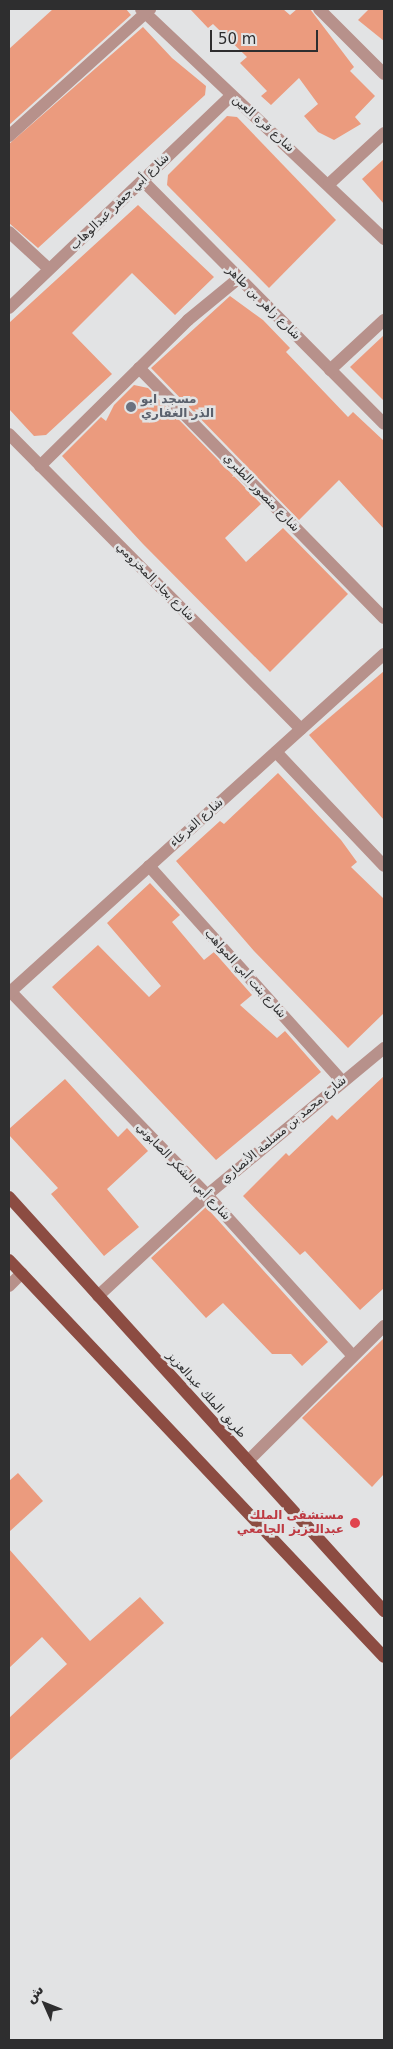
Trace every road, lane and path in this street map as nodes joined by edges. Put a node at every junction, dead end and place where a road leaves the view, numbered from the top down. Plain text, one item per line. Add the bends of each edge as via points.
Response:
1 (319, 9) edge
2 (146, 10) edge
3 (384, 74) edge
4 (231, 96) junction
5 (384, 134) edge
6 (9, 136) edge
7 (143, 181) junction
8 (329, 184) junction
9 (9, 232) edge
10 (384, 239) edge
11 (50, 269) junction
12 (239, 278) junction
13 (9, 308) edge
14 (384, 320) edge
15 (139, 368) junction
16 (330, 370) junction
17 (384, 424) edge
18 (9, 434) edge
19 (40, 466) junction
20 (384, 618) edge
21 (384, 654) edge
22 (300, 729) junction
23 (276, 752) junction
24 (149, 866) junction
25 (384, 866) edge
26 (10, 992) edge
27 (384, 1048) edge
28 (342, 1082) junction
29 (207, 1195) junction
30 (9, 1197) edge
31 (9, 1260) edge
32 (22, 1273) junction
33 (9, 1286) edge
34 (98, 1296) junction
35 (384, 1326) edge
36 (353, 1356) junction
37 (248, 1461) junction
38 (384, 1611) edge
39 (384, 1657) edge

1 - 3 street
2 - 4 street, شارع قرة العين
2 - 6 street
4 - 7 street, شارع أبي جعفر عبدالوهاب
4 - 8 street, شارع قرة العين
5 - 8 street
7 - 11 street, شارع أبي جعفر عبدالوهاب
7 - 12 street, شارع زاهر بن طاهر
8 - 10 street, شارع قرة العين
9 - 11 street
11 - 13 street, شارع أبي جعفر عبدالوهاب
12 - 15 street via 188,320
12 - 16 street, شارع زاهر بن طاهر
14 - 16 street
15 - 19 street
15 - 20 street, شارع منصور الطبري
16 - 17 street, شارع زاهر بن طاهر
18 - 19 street, شارع بجاد المخزومي
19 - 22 street, شارع بجاد المخزومي
21 - 22 street, شارع القرعاء
22 - 23 street, شارع القرعاء
23 - 24 street, شارع القرعاء
23 - 25 street
24 - 26 street, شارع القرعاء
24 - 28 street, شارع بنت أبي المواهب
26 - 29 street, شارع أبي الشكر الصابوني
27 - 28 street, شارع محمد بن مسلمة الأنصاري
28 - 29 street, شارع محمد بن مسلمة الأنصاري
29 - 34 street, شارع محمد بن مسلمة الأنصاري
29 - 36 street, شارع أبي الشكر الصابوني
30 - 34 main road, طريق الملك عبدالعزيز
31 - 32 main road
32 - 33 street
32 - 39 main road
34 - 37 main road, طريق الملك عبدالعزيز
35 - 36 street
36 - 37 street
37 - 38 main road, طريق الملك عبدالعزيز

